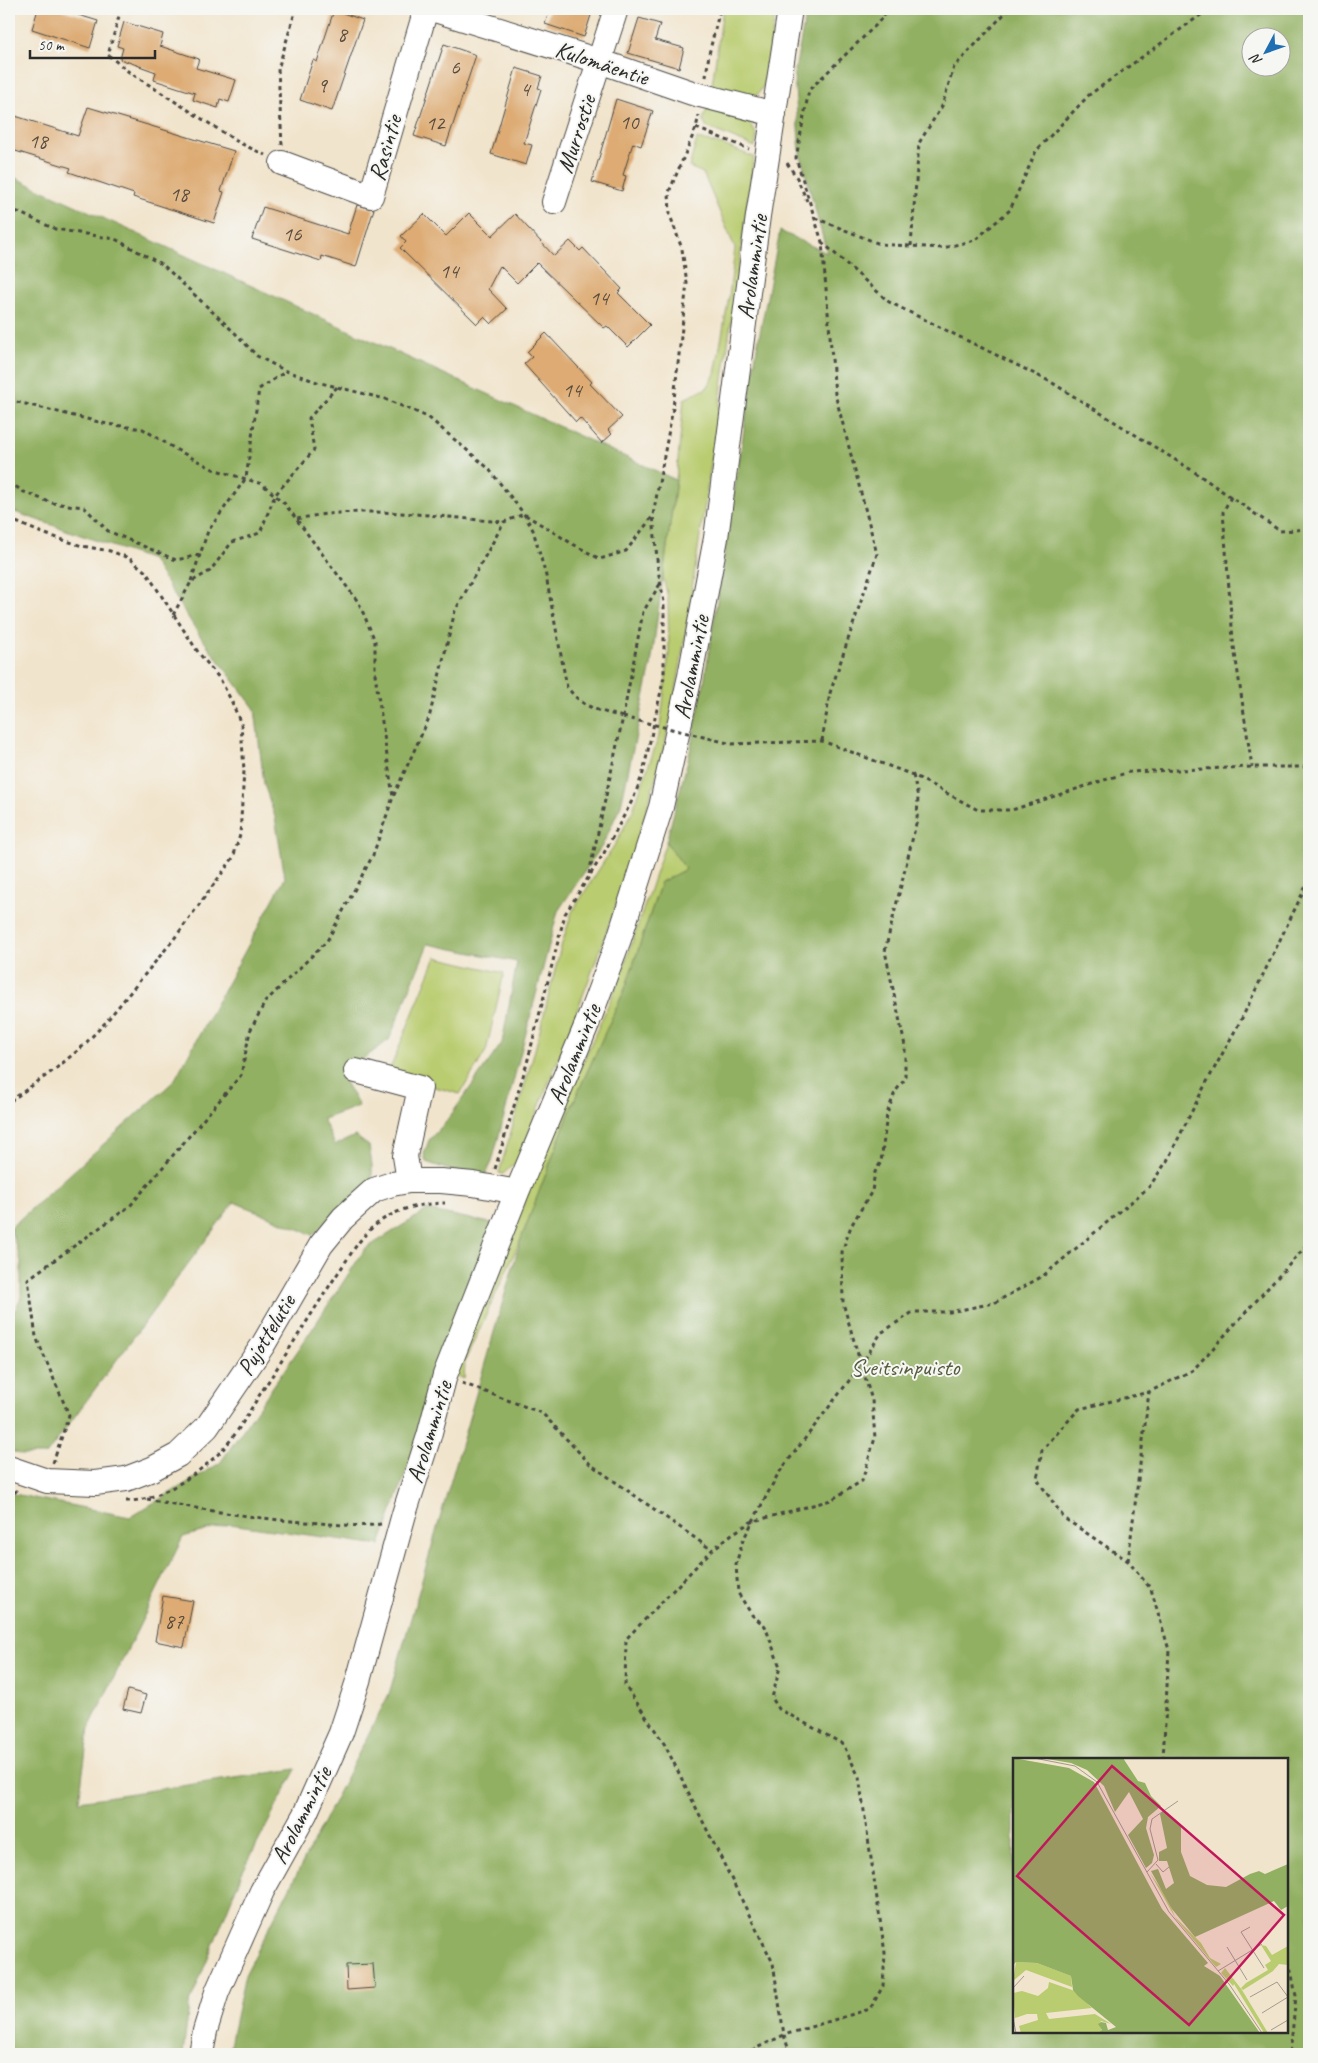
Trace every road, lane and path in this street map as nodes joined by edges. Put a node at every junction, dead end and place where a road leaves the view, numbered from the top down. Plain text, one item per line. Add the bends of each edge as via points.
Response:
1 (121, 9) edge
2 (296, 9) edge
3 (426, 9) edge
4 (432, 9) edge
5 (616, 9) edge
6 (720, 9) edge
7 (790, 9) edge
8 (889, 9) edge
9 (1009, 9) edge
10 (1209, 9) edge
11 (599, 60) junction
12 (703, 96) junction
13 (774, 114) junction
14 (696, 128) junction
15 (769, 153) junction
16 (282, 163) junction
17 (554, 202) dead end
18 (9, 208) edge
19 (814, 218) junction
20 (822, 242) junction
21 (910, 246) junction
22 (286, 371) junction
23 (337, 387) junction
24 (9, 400) edge
25 (246, 478) junction
26 (9, 482) edge
27 (276, 495) junction
28 (1230, 497) junction
29 (524, 514) junction
30 (653, 515) junction
31 (9, 519) edge
32 (297, 519) junction
33 (504, 522) junction
34 (1309, 529) edge
35 (199, 554) junction
36 (191, 582) junction
37 (660, 583) junction
38 (173, 615) junction
39 (623, 717) junction
40 (822, 741) junction
41 (1252, 767) junction
42 (1309, 768) edge
43 (913, 775) junction
44 (393, 797) junction
45 (588, 879) junction
46 (1309, 880) edge
47 (356, 1071) dead end
48 (9, 1098) edge
49 (13, 1099) junction
50 (9, 1102) edge
51 (409, 1181) junction
52 (489, 1187) junction
53 (517, 1192) junction
54 (1309, 1243) edge
55 (861, 1365) junction
56 (445, 1375) junction
57 (1148, 1392) junction
58 (9, 1468) edge
59 (47, 1481) junction
60 (146, 1499) dead end
61 (404, 1514) junction
62 (751, 1522) junction
63 (712, 1550) junction
64 (1128, 1561) junction
65 (1163, 1758) edge
66 (1288, 1963) edge
67 (784, 2035) junction
68 (201, 2054) edge
69 (744, 2054) edge
70 (790, 2054) edge
71 (1291, 2054) edge

1 - 16 path via 108,55 238,142
2 - 16 path via 278,69
3 - 16 street, Rasintie via 371,196
4 - 11 street, Kulomäentie
5 - 11 street, Murrostie
6 - 12 path
7 - 13 street, Arolammintie
8 - 19 path via 809,90 796,158
9 - 21 path via 954,66 942,106 919,144
10 - 21 path via 1089,94 1036,150 1010,210 975,240 943,248
11 - 12 street, Kulomäentie
11 - 17 street, Murrostie
12 - 13 street, Kulomäentie
12 - 14 path
13 - 15 street, Arolammintie
14 - 15 path via 752,150
14 - 30 path via 669,192 670,215 682,249 687,283 673,408
15 - 19 path via 785,160 797,178
15 - 53 street, Arolammintie via 716,538 661,807 619,938 587,1024
18 - 22 path via 55,229 115,239 163,265 256,356
19 - 20 path
19 - 21 path via 880,244
20 - 28 path via 889,302 1051,382
20 - 40 path via 835,394 877,554 830,693
22 - 23 path
22 - 25 path via 259,389
23 - 27 path via 309,418 314,450
23 - 29 path via 385,399 428,416 488,468
24 - 25 path via 107,424 143,429 213,469
25 - 27 path via 262,484
25 - 35 path via 208,531
26 - 35 path via 52,503 84,507 108,531 176,560
27 - 32 path
27 - 36 path via 260,533 232,542 210,571
28 - 34 path via 1280,531
28 - 41 path via 1223,512 1229,591
29 - 30 path via 600,559 626,551
29 - 33 path
29 - 39 path via 533,530 546,576 566,687 588,707
30 - 37 path
31 - 38 path via 82,546 129,558 146,572
32 - 33 path via 321,514 374,512
32 - 44 path via 359,603 376,641 375,674
33 - 44 path via 455,611 429,718
35 - 36 path
36 - 38 path
37 - 39 path via 643,612
37 - 45 path via 664,602 664,677 643,773 622,823
38 - 49 path via 220,679 241,724 244,787 238,843 233,858 174,939 105,1023 82,1047
39 - 40 path, bridge via 732,744
39 - 45 path
40 - 43 path
41 - 42 path
41 - 43 path via 1129,772 1012,810 978,810
43 - 55 path via 918,797 917,820 885,951 905,1046 905,1079 895,1092 887,1114 881,1162 875,1172 872,1191 851,1226 842,1252 843,1303
44 - 59 path via 373,855 327,941 265,1002 250,1031 240,1075 130,1206 28,1279 36,1337 69,1415
45 - 52 path via 565,914 527,1063
46 - 55 path via 1242,1018 1167,1161 1148,1187 1043,1276 994,1303 950,1312 913,1312 881,1333
47 - 51 street via 420,1088 405,1156
48 - 49 path
49 - 50 path
51 - 52 street, Pujottelutie
51 - 59 street, Pujottelutie via 374,1190 343,1218 305,1269 262,1345 219,1411 194,1441 152,1469 126,1479 95,1483
52 - 53 street, Pujottelutie
53 - 56 street, Arolammintie
54 - 57 path via 1193,1370
55 - 62 path via 778,1474
55 - 62 path via 872,1400 875,1438 862,1481 831,1500
56 - 61 street, Arolammintie
56 - 63 path via 542,1413 590,1464
57 - 64 path
57 - 64 path via 1079,1409 1042,1450 1037,1479 1064,1518
58 - 59 street, Pujottelutie
60 - 61 path via 239,1516 344,1525 380,1524
61 - 68 street, Arolammintie via 358,1681 340,1733 305,1814 262,1891 217,1992
62 - 63 path
62 - 67 path via 736,1564 738,1592 752,1614 765,1626 780,1667 772,1698 779,1709 843,1744 859,1777 885,1953 883,1986 870,2009
63 - 67 path via 626,1638 625,1685 665,1745 773,1963
64 - 65 path via 1151,1589 1169,1650
66 - 71 path via 1296,1996
67 - 69 path
67 - 70 path

